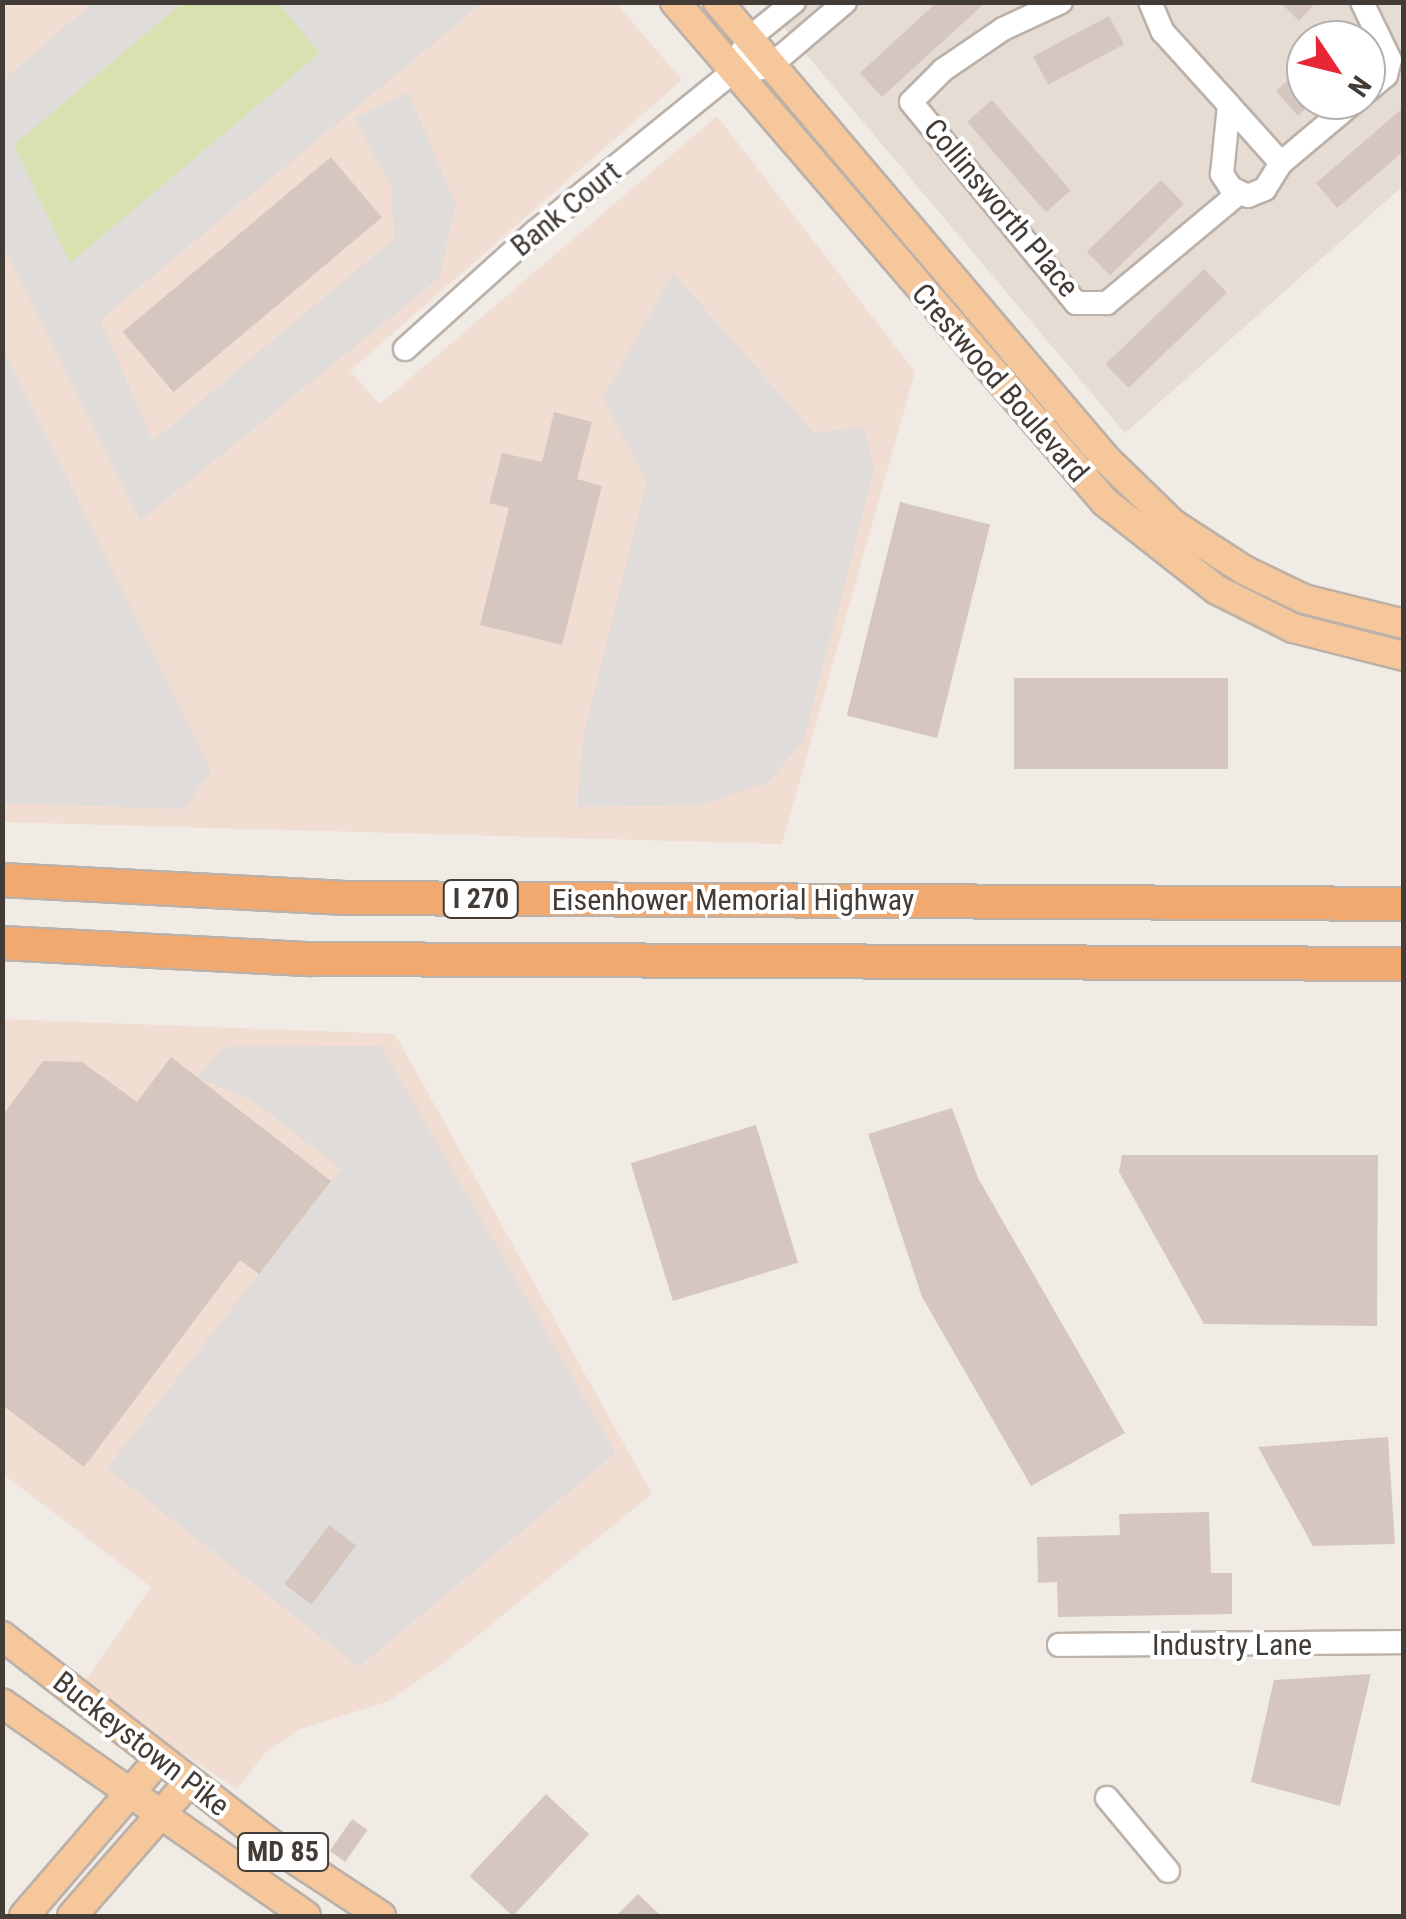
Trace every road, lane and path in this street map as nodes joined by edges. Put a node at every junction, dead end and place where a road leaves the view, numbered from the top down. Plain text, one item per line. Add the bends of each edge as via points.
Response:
1 (675, 2) edge
2 (718, 2) edge
3 (794, 2) edge
4 (845, 2) edge
5 (1061, 2) edge
6 (1150, 2) edge
7 (748, 39) junction
8 (1386, 52) edge
9 (769, 67) junction
10 (731, 73) junction
11 (1386, 76) edge
12 (1228, 105) junction
13 (1331, 120) edge
14 (1280, 162) junction
15 (1239, 193) junction
16 (405, 349) dead end
17 (1404, 624) edge
18 (1404, 656) edge
19 (2, 880) edge
20 (1404, 904) edge
21 (2, 944) edge
22 (1404, 964) edge
23 (2, 1636) edge
24 (1404, 1642) edge
25 (1060, 1645) dead end
26 (2, 1703) edge
27 (159, 1759) junction
28 (188, 1782) junction
29 (129, 1795) junction
30 (1107, 1798) dead end
31 (159, 1816) junction
32 (1168, 1871) dead end
33 (24, 1916) edge
34 (72, 1916) edge
35 (306, 1916) edge
36 (381, 1916) edge

1 - 10 main road, Crestwood Boulevard
2 - 7 main road, Crestwood Boulevard
3 - 7 street
4 - 9 street
5 - 15 street, Collinsworth Place via 1003,29 942,70 911,102 1076,303 1106,303
6 - 12 street via 1163,32
7 - 9 main road, Crestwood Boulevard
7 - 10 street
8 - 11 street
9 - 10 street
9 - 17 main road, Crestwood Boulevard via 1106,459 1173,524 1304,599
10 - 16 street, Bank Court
10 - 18 main road, Crestwood Boulevard via 1105,502 1155,547 1217,590 1293,628
12 - 14 street
12 - 15 street via 1222,174
13 - 14 street
14 - 15 street via 1265,189
19 - 20 highway, Eisenhower Memorial Highway / I 270 via 346,898
21 - 22 highway, Eisenhower Memorial Highway / I 270 via 312,958
23 - 27 main road, Buckeystown Pike / MD 85
24 - 25 street, Industry Lane
26 - 29 main road, Buckeystown Pike / MD 85
27 - 28 main road, Buckeystown Pike / MD 85
27 - 29 main road
28 - 31 main road
28 - 36 main road, Buckeystown Pike / MD 85
29 - 31 main road, Buckeystown Pike / MD 85
29 - 33 main road
30 - 32 street
31 - 34 main road
31 - 35 main road, Buckeystown Pike / MD 85

